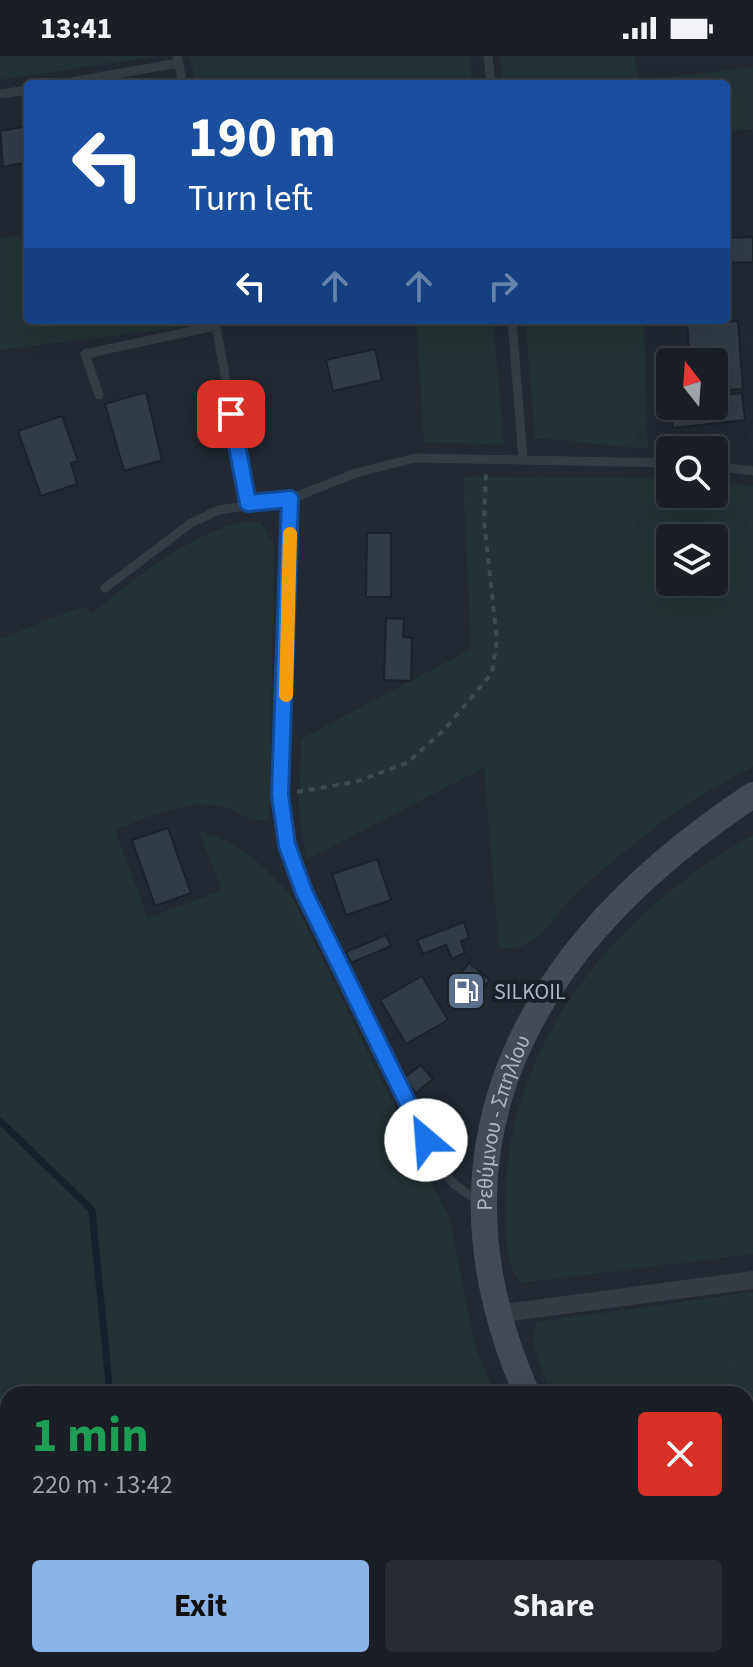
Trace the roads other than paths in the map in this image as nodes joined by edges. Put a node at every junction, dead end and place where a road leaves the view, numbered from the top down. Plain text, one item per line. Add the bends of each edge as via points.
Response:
1 (488, 56) edge
2 (178, 60) edge
3 (80, 80) edge
4 (182, 80) edge
5 (491, 80) edge
6 (24, 91) edge
7 (0, 94) edge
8 (211, 324) edge
9 (215, 324) edge
10 (512, 324) edge
11 (99, 395) dead end
12 (523, 459) junction
13 (656, 463) edge
14 (728, 468) edge
15 (753, 471) edge
16 (290, 499) junction
17 (248, 503) junction
18 (105, 588) dead end
19 (753, 795) edge
20 (481, 1203) junction
21 (753, 1280) edge
22 (497, 1314) junction
23 (524, 1386) edge

1 - 5 lane
2 - 3 lane
2 - 4 lane
6 - 7 lane
8 - 11 lane via 85,354
9 - 17 lane
10 - 12 lane
12 - 13 lane
12 - 16 lane via 415,458 356,473
14 - 15 lane
16 - 17 lane
16 - 20 lane via 280,795 294,869 440,1167
17 - 18 lane via 191,523
19 - 20 main road, Ρεθύμνου - Σπηλίου via 697,832 640,883 561,973 514,1053 498,1094
20 - 22 main road, Ρεθύμνου - Σπηλίου via 485,1259
21 - 22 street
22 - 23 main road, Ρεθύμνου - Σπηλίου

